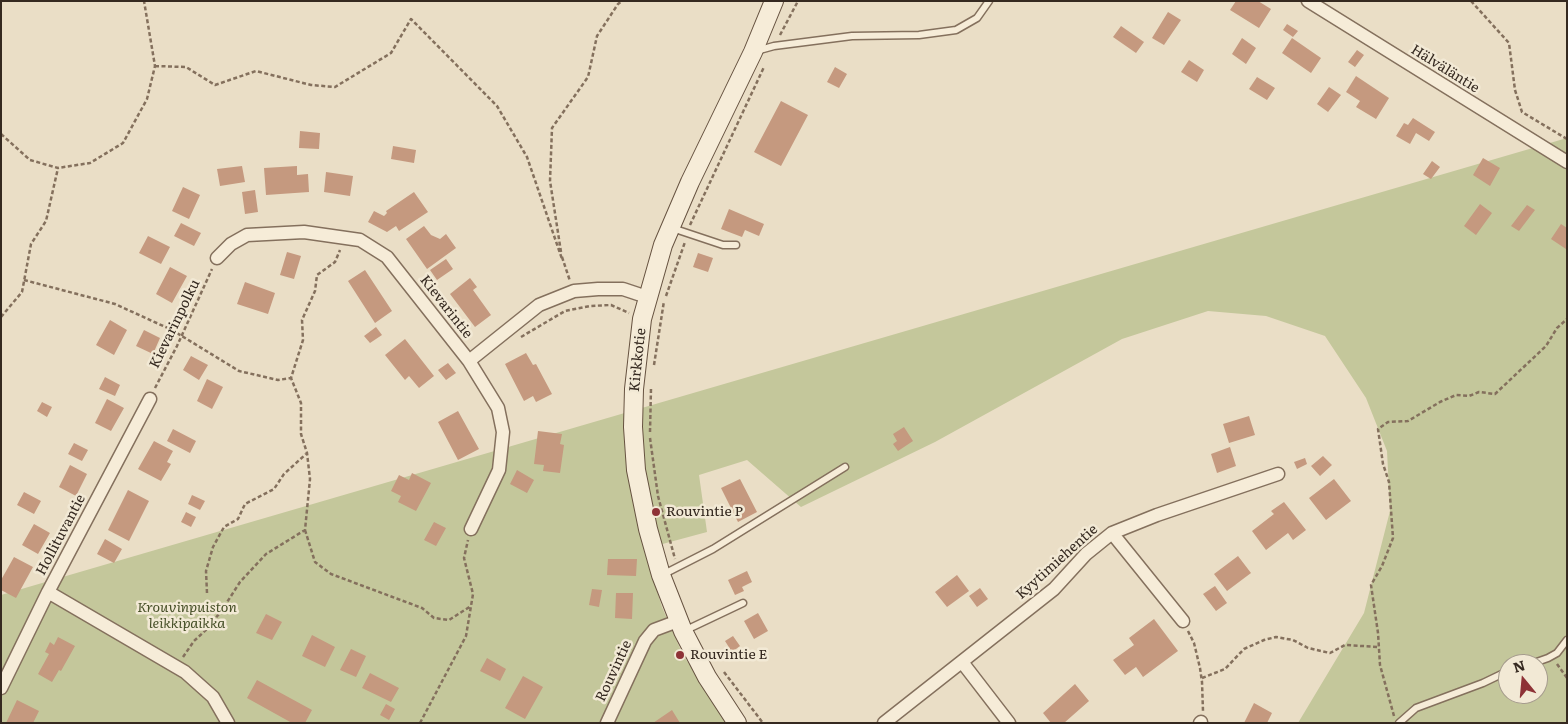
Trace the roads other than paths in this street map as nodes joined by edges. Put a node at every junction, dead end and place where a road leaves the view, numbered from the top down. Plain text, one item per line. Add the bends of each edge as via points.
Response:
1 (774, 1) edge
2 (989, 1) edge
3 (1308, 1) edge
4 (753, 52) junction
5 (1567, 162) edge
6 (670, 228) junction
7 (736, 245) dead end
8 (217, 258) road end
9 (647, 298) junction
10 (469, 361) junction
11 (150, 398) road end
12 (845, 467) dead end
13 (1278, 474) dead end
14 (471, 529) road end
15 (1112, 533) junction
16 (669, 572) junction
17 (48, 592) junction
18 (743, 603) dead end
19 (1183, 621) road end
20 (680, 626) junction
21 (1567, 640) edge
22 (1548, 658) edge
23 (962, 662) junction
24 (1498, 676) edge
25 (1, 688) edge
26 (228, 723) edge
27 (607, 723) edge
28 (737, 723) edge
29 (884, 723) edge
30 (1009, 723) edge
31 (1397, 723) edge

1 - 4 street, Kirkkotie
2 - 4 lane via 977,18 956,30 919,35 852,36 774,46
3 - 5 street, Hälväläntie
4 - 6 street, Kirkkotie
6 - 7 lane via 723,245
6 - 9 street, Kirkkotie
8 - 10 street, Kievarintie via 247,235 304,232 360,240 387,257
9 - 10 street, Kievarintie via 623,289 574,291 539,305
9 - 16 street, Kirkkotie via 634,388 636,470 646,521
10 - 14 street via 498,408 503,432 499,470
11 - 17 street, Hollituvantie
12 - 16 lane via 713,549
13 - 15 street, Kyytimiehentie
15 - 19 street
15 - 23 street, Kyytimiehentie via 1086,554 1054,588
16 - 20 street, Kirkkotie
17 - 25 street
17 - 26 street, Hollituvantie via 186,672 213,697
18 - 20 lane via 693,625
20 - 27 street, Rouvintie via 654,630 645,641
20 - 28 street, Kirkkotie via 707,677
21 - 22 lane via 1557,653
23 - 29 street, Kyytimiehentie
23 - 30 street
24 - 31 lane via 1416,708

